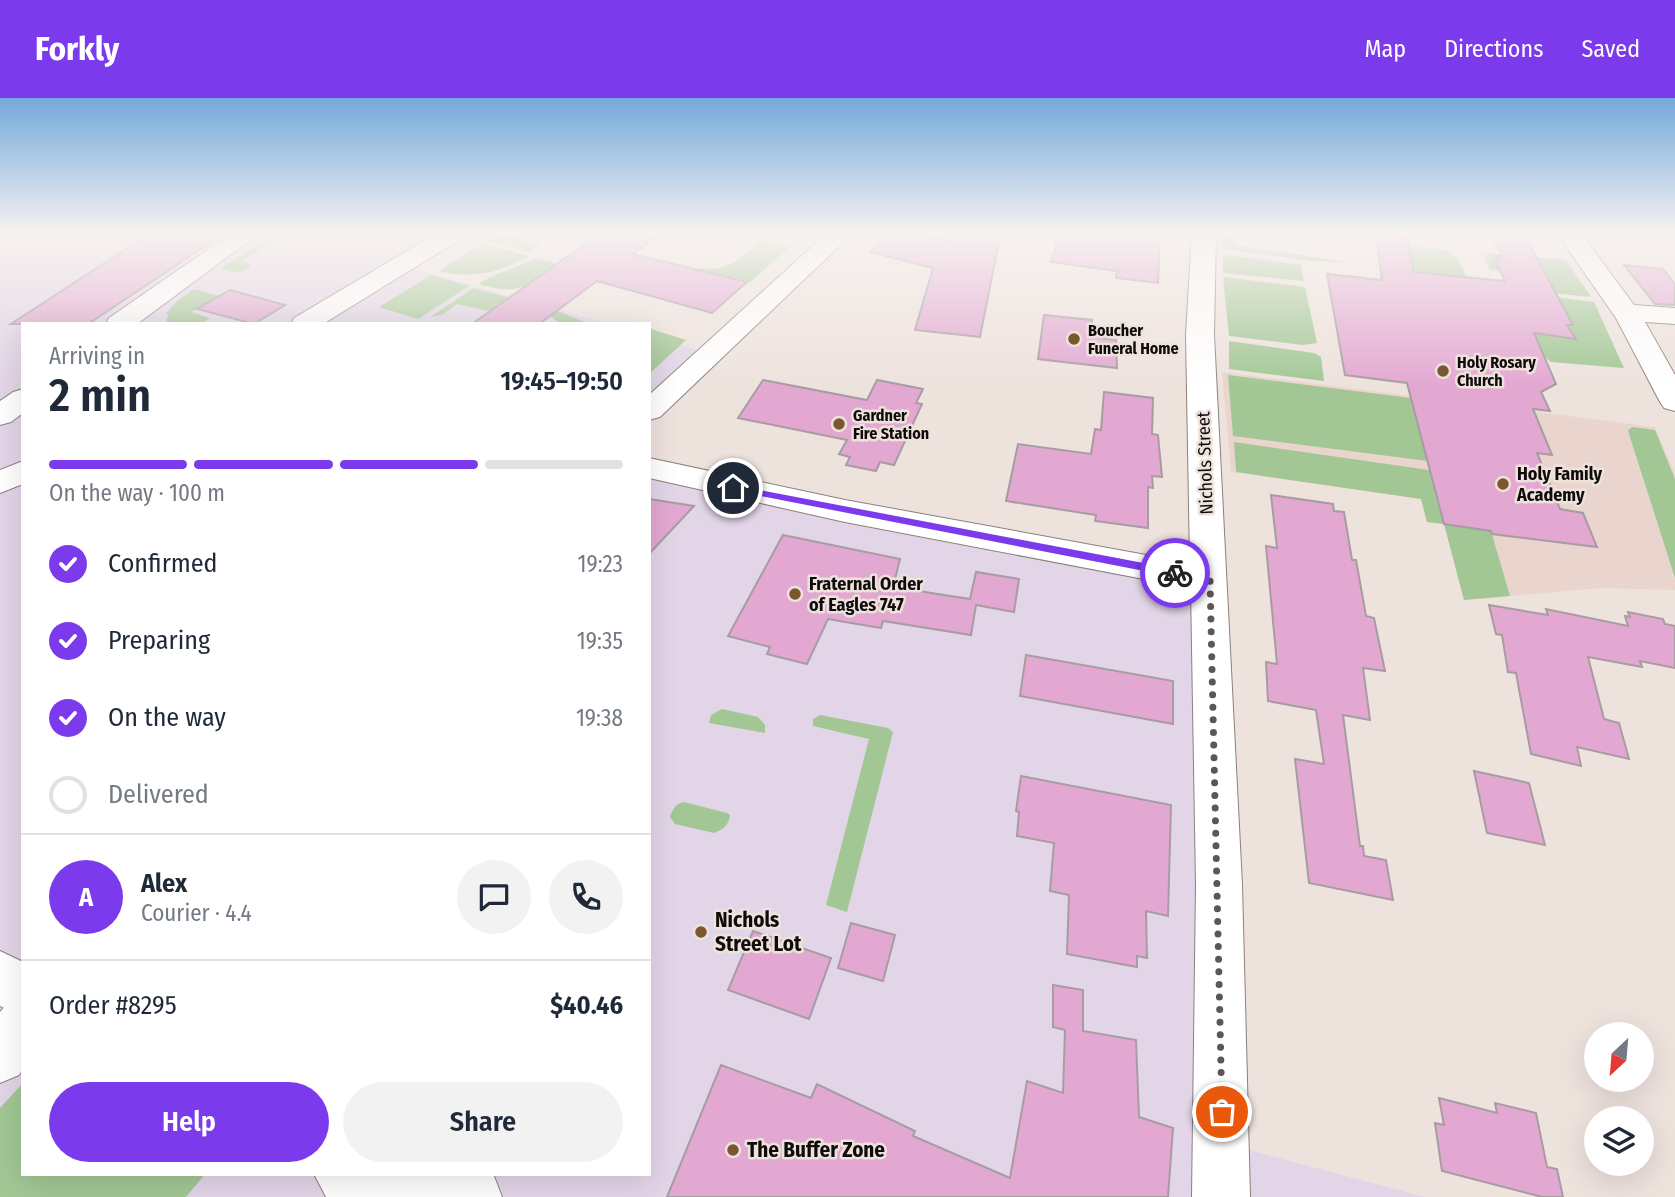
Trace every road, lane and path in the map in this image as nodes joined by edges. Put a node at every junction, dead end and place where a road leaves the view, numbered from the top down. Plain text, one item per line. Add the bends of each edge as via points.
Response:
1 (177, 283) edge
2 (371, 283) edge
3 (787, 283) edge
4 (1202, 283) edge
5 (1605, 283) edge
6 (1625, 312) junction
7 (1675, 316) edge
8 (122, 322) edge
9 (307, 322) edge
10 (21, 400) edge
11 (1675, 402) edge
12 (651, 409) edge
13 (0, 416) edge
14 (651, 468) edge
15 (21, 472) edge
16 (0, 483) edge
17 (1210, 579) junction
18 (0, 976) edge
19 (21, 991) edge
20 (21, 1027) edge
21 (0, 1056) edge
22 (345, 1176) edge
23 (417, 1176) edge
24 (368, 1197) edge
25 (473, 1197) edge
26 (1221, 1197) edge

1 - 8 street
2 - 9 street
3 - 12 street
4 - 17 street, Nichols Street
5 - 6 street
6 - 7 street
6 - 11 street
10 - 13 street
14 - 17 street via 845,511
15 - 16 street
17 - 26 street, Nichols Street via 1219,885
18 - 19 street
20 - 21 street
22 - 24 street
23 - 25 street

